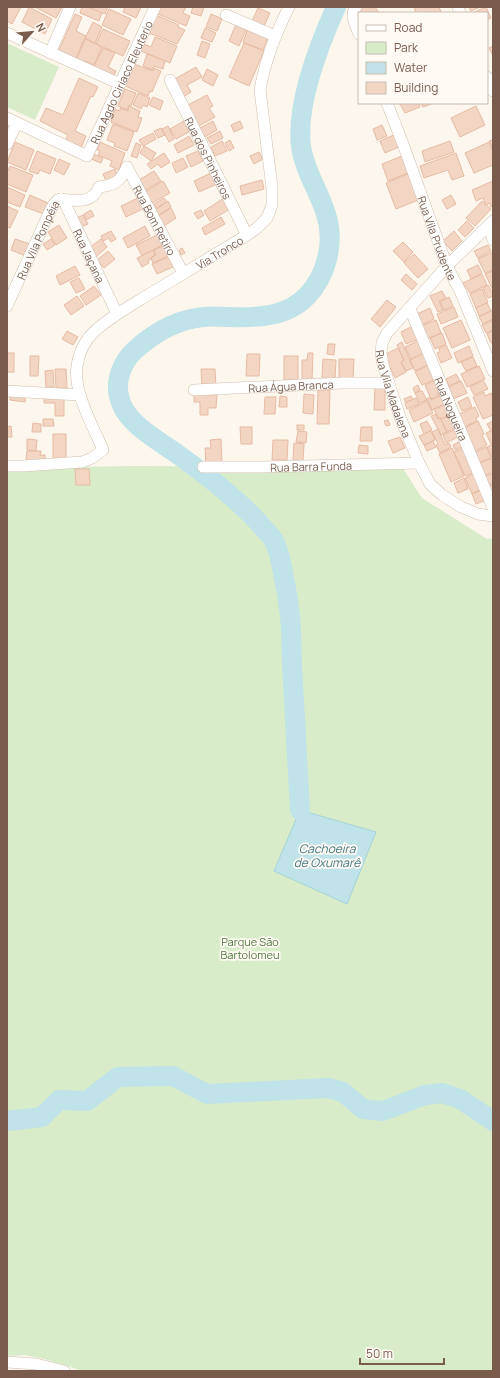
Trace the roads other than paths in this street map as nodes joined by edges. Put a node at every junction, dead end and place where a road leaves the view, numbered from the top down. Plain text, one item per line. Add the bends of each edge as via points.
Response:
1 (70, 7) edge
2 (155, 7) edge
3 (289, 7) edge
4 (356, 7) edge
5 (226, 15) dead end
6 (358, 31) edge
7 (7, 33) edge
8 (275, 36) junction
9 (50, 53) junction
10 (488, 79) edge
11 (170, 80) dead end
12 (120, 84) junction
13 (493, 91) edge
14 (387, 104) edge
15 (12, 121) edge
16 (7, 144) edge
17 (61, 199) junction
18 (491, 223) edge
19 (247, 236) junction
20 (493, 240) edge
21 (447, 266) junction
22 (183, 273) junction
23 (7, 306) edge
24 (410, 309) junction
25 (117, 314) junction
26 (493, 371) edge
27 (388, 383) junction
28 (194, 390) dead end
29 (7, 391) edge
30 (80, 395) junction
31 (419, 463) junction
32 (7, 466) edge
33 (203, 467) dead end
34 (493, 508) edge
35 (493, 516) edge
36 (7, 1362) edge
37 (64, 1371) edge

1 - 9 street
2 - 12 street, Rua Agdo Ciriaco Eleuterio
3 - 8 street, Via Tronco
4 - 6 street via 353,14
5 - 8 street
7 - 9 street
8 - 19 street, Via Tronco via 260,90 272,205 267,218
9 - 12 street
10 - 13 street
11 - 19 street, Rua dos Pinheiros
12 - 15 street, Rua Agdo Ciriaco Eleuterio via 87,156
14 - 21 street, Rua Vila Prudente
15 - 16 street
17 - 22 street, Rua Bom Retiro via 91,198 99,187 112,185 122,178 127,167
17 - 23 street, Rua Vila Pompéia via 50,211
17 - 25 street, Rua Jaçana
18 - 20 street
18 - 21 street, Rua Vila Madalena
19 - 22 street, Via Tronco
21 - 24 street, Rua Vila Madalena
21 - 26 street, Rua Vila Prudente
22 - 25 street, Via Tronco
24 - 27 street, Rua Vila Madalena via 387,333 382,343 380,353
24 - 34 street, Rua Nogueira
25 - 30 street, Via Tronco via 94,331 80,351 77,381
27 - 28 street, Rua Água Branca
27 - 31 street, Rua Vila Madalena
29 - 30 street
30 - 32 street, Via Tronco via 103,450 82,462
31 - 33 street, Rua Barra Funda
31 - 35 street, Rua Vila Madalena via 430,484 442,495 478,514
36 - 37 street via 36,1364

